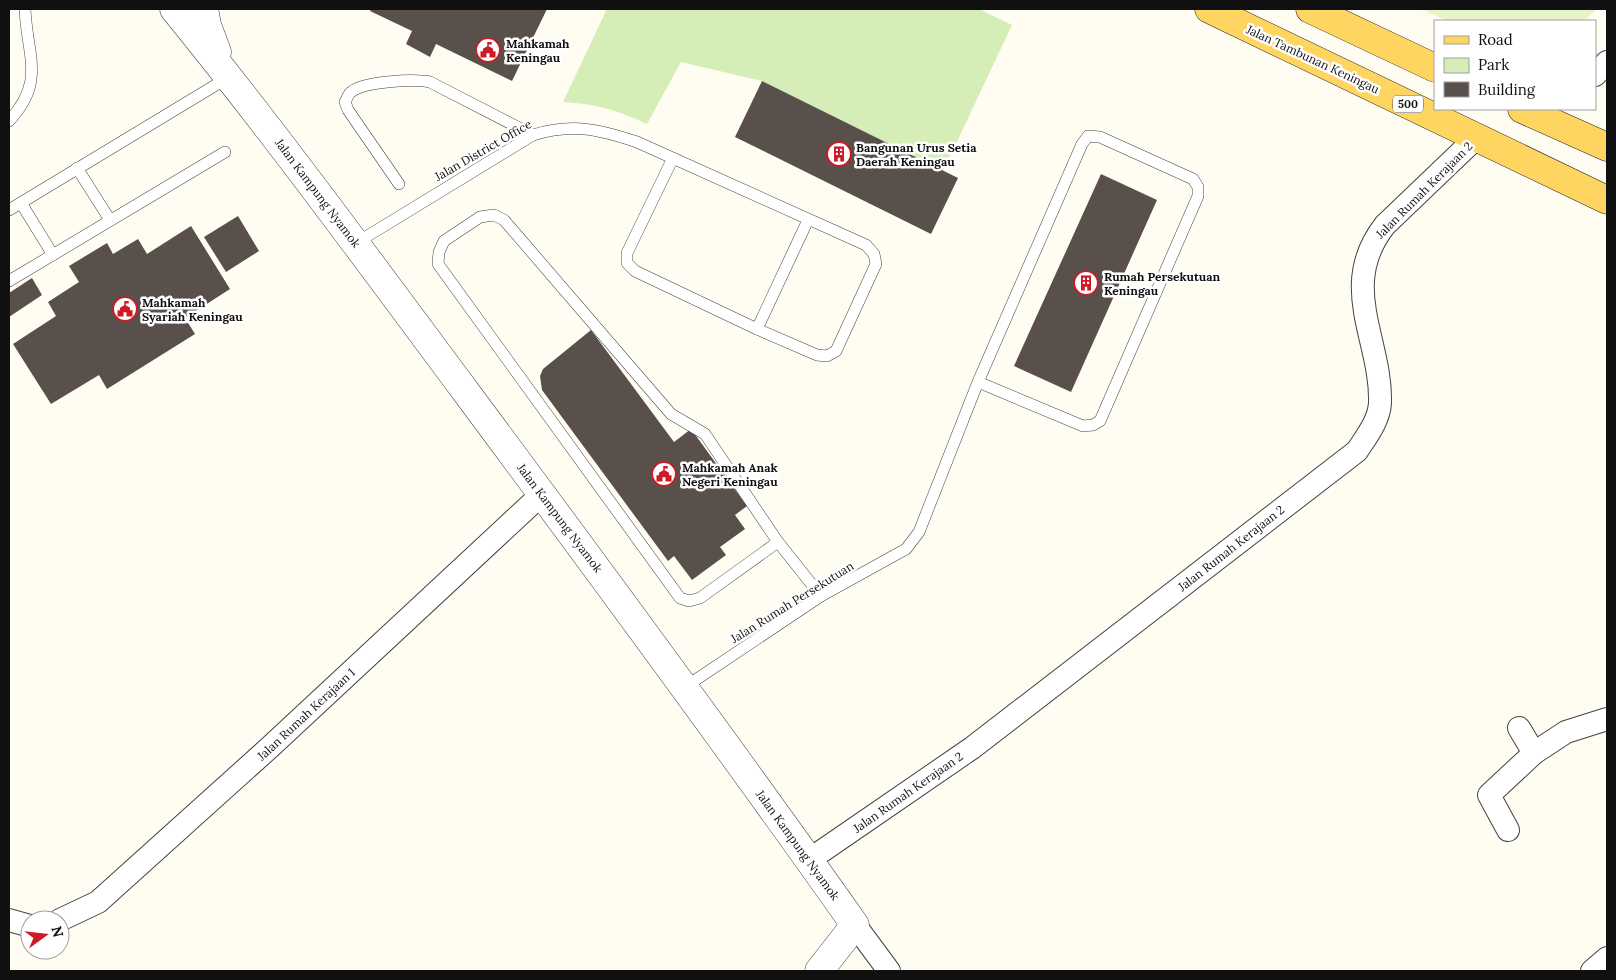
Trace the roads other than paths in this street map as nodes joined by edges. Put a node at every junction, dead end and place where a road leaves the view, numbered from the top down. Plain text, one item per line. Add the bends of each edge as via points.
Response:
1 (26, 9) edge
2 (174, 9) edge
3 (204, 9) edge
4 (1208, 9) edge
5 (1310, 9) edge
6 (1607, 62) edge
7 (1434, 68) edge
8 (226, 73) junction
9 (1596, 74) edge
10 (1528, 110) edge
11 (1556, 115) edge
12 (9, 121) edge
13 (532, 135) junction
14 (1477, 136) junction
15 (1607, 147) edge
16 (226, 152) dead end
17 (673, 158) junction
18 (77, 168) junction
19 (399, 184) dead end
20 (1607, 200) edge
21 (21, 202) junction
22 (9, 210) edge
23 (110, 220) junction
24 (808, 220) junction
25 (356, 243) junction
26 (53, 255) junction
27 (9, 281) edge
28 (757, 329) junction
29 (978, 382) junction
30 (542, 494) junction
31 (778, 542) junction
32 (821, 596) junction
33 (685, 687) junction
34 (1607, 720) edge
35 (1519, 728) dead end
36 (1534, 753) junction
37 (1508, 830) dead end
38 (809, 860) junction
39 (70, 915) edge
40 (855, 925) junction
41 (1607, 958) edge
42 (819, 971) edge
43 (889, 971) edge
44 (1592, 971) edge

1 - 12 lane via 32,88 23,106
2 - 8 street, Jalan Kampung Nyamok
3 - 8 street, Jalan Kampung Nyamok
4 - 14 main road, Jalan Tambunan Keningau / 500
5 - 7 main road
6 - 9 street
8 - 18 lane
8 - 25 street, Jalan Kampung Nyamok
10 - 11 main road
11 - 15 main road
13 - 17 lane, Jalan District Office via 555,128 599,130
13 - 19 lane via 430,82 413,78 350,92 345,102 348,110
13 - 25 lane, Jalan District Office
14 - 20 main road, Jalan Tambunan Keningau / 500
14 - 38 street, Jalan Rumah Kerajaan 2 via 1372,242 1363,281 1380,404 1373,426 1357,451 972,748
16 - 23 lane
17 - 24 lane, Jalan District Office
17 - 28 lane via 627,252 627,263 635,270
18 - 21 lane
18 - 23 lane
21 - 22 lane
21 - 26 lane
23 - 26 lane
24 - 28 lane
24 - 28 lane, Jalan District Office via 866,245 874,254 876,264 836,352 827,356 817,355
25 - 30 street, Jalan Kampung Nyamok
26 - 27 lane
29 - 29 lane, Jalan Rumah Persekutuan via 1083,426 1100,421 1198,196 1198,187 1193,179 1100,137 1088,136
29 - 32 lane, Jalan Rumah Persekutuan via 919,532 906,548
30 - 33 street, Jalan Kampung Nyamok
30 - 39 street, Jalan Rumah Kerajaan 1 via 98,902
31 - 31 lane via 705,434 671,414 504,220 494,215 480,217 444,241 438,264 680,598 689,601 700,598
31 - 32 lane
32 - 33 lane, Jalan Rumah Persekutuan
33 - 38 street, Jalan Kampung Nyamok
34 - 36 street via 1566,732
35 - 36 street
36 - 37 street via 1489,795
38 - 40 street, Jalan Kampung Nyamok
40 - 42 street
40 - 43 street, Jalan Kampung Nyamok
41 - 44 street

